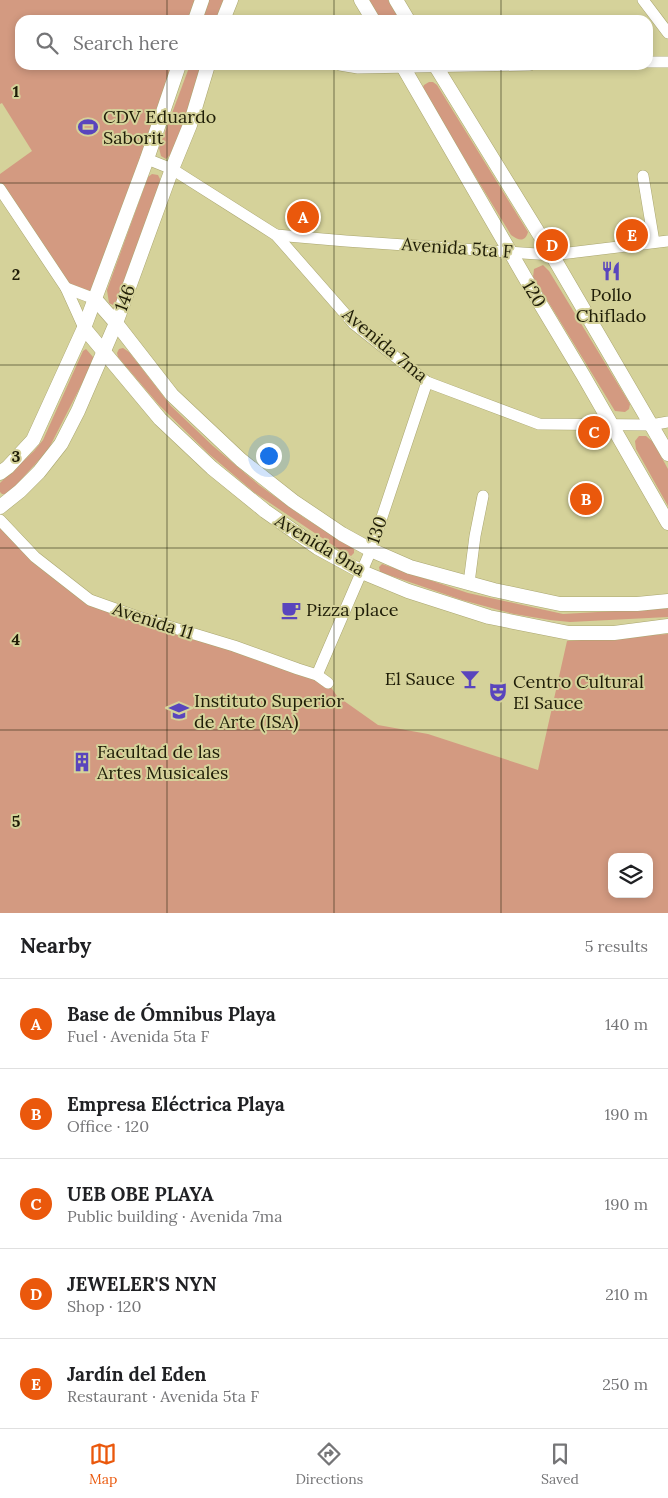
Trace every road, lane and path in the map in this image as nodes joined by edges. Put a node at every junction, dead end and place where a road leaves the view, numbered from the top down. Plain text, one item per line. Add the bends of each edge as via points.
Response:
1 (202, 0) edge
2 (231, 0) edge
3 (361, 0) edge
4 (396, 0) edge
5 (643, 0) edge
6 (197, 15) edge
7 (225, 15) edge
8 (371, 15) edge
9 (405, 15) edge
10 (668, 33) edge
11 (653, 62) edge
12 (668, 62) edge
13 (177, 70) edge
14 (206, 70) edge
15 (404, 70) edge
16 (438, 70) edge
17 (147, 159) junction
18 (172, 169) junction
19 (643, 176) dead end
20 (0, 189) edge
21 (276, 235) junction
22 (668, 240) edge
23 (654, 242) junction
24 (509, 251) junction
25 (552, 255) junction
26 (66, 288) junction
27 (95, 299) junction
28 (116, 323) junction
29 (84, 328) junction
30 (104, 350) junction
31 (427, 382) junction
32 (668, 422) edge
33 (612, 424) junction
34 (651, 425) junction
35 (668, 454) edge
36 (0, 473) edge
37 (483, 496) dead end
38 (0, 507) edge
39 (0, 520) edge
40 (668, 523) edge
41 (370, 550) junction
42 (362, 572) junction
43 (469, 583) junction
44 (668, 601) edge
45 (668, 626) edge
46 (318, 675) junction
47 (328, 683) dead end

1 - 6 main road
2 - 7 main road
3 - 8 main road
4 - 9 main road
5 - 10 street
11 - 12 street
13 - 17 main road, 146
14 - 18 main road, 146 via 190,125
15 - 24 main road, 120
16 - 25 main road, 120
17 - 18 street, Avenida 7ma
17 - 27 main road, 146
18 - 21 street, Avenida 7ma
18 - 28 main road, 146
19 - 23 street
20 - 26 street, Avenida 9na
21 - 24 street, Avenida 5ta F
21 - 31 street, Avenida 7ma via 354,324
22 - 23 street, Avenida 5ta F
23 - 25 street, Avenida 5ta F
24 - 25 street, Avenida 5ta F
24 - 33 main road, 120
25 - 34 main road, 120
26 - 27 street, Avenida 9na
26 - 29 street, Avenida 9na
27 - 28 main road, Avenida 9na
27 - 29 main road, 146
28 - 30 main road, 146
28 - 41 main road, Avenida 9na via 172,395 241,460 293,501
29 - 30 main road, Avenida 9na
29 - 36 main road, 146 via 33,440
30 - 38 main road, 146 via 61,444 39,472
30 - 42 main road, Avenida 9na via 160,419 212,468 310,543
31 - 33 street, Avenida 7ma via 539,424
31 - 41 street, 130
32 - 34 street, Avenida 7ma
33 - 34 street, Avenida 7ma
33 - 40 main road, 120
34 - 35 main road, 120
37 - 43 street
39 - 46 street, Avenida 11 via 36,557 90,600
41 - 42 street, 130
41 - 43 main road, Avenida 9na via 410,567
42 - 45 main road, Avenida 9na via 408,591 489,617 569,634 614,633
42 - 46 street, 130
43 - 44 main road, Avenida 9na via 560,604
46 - 47 street, Avenida 11

